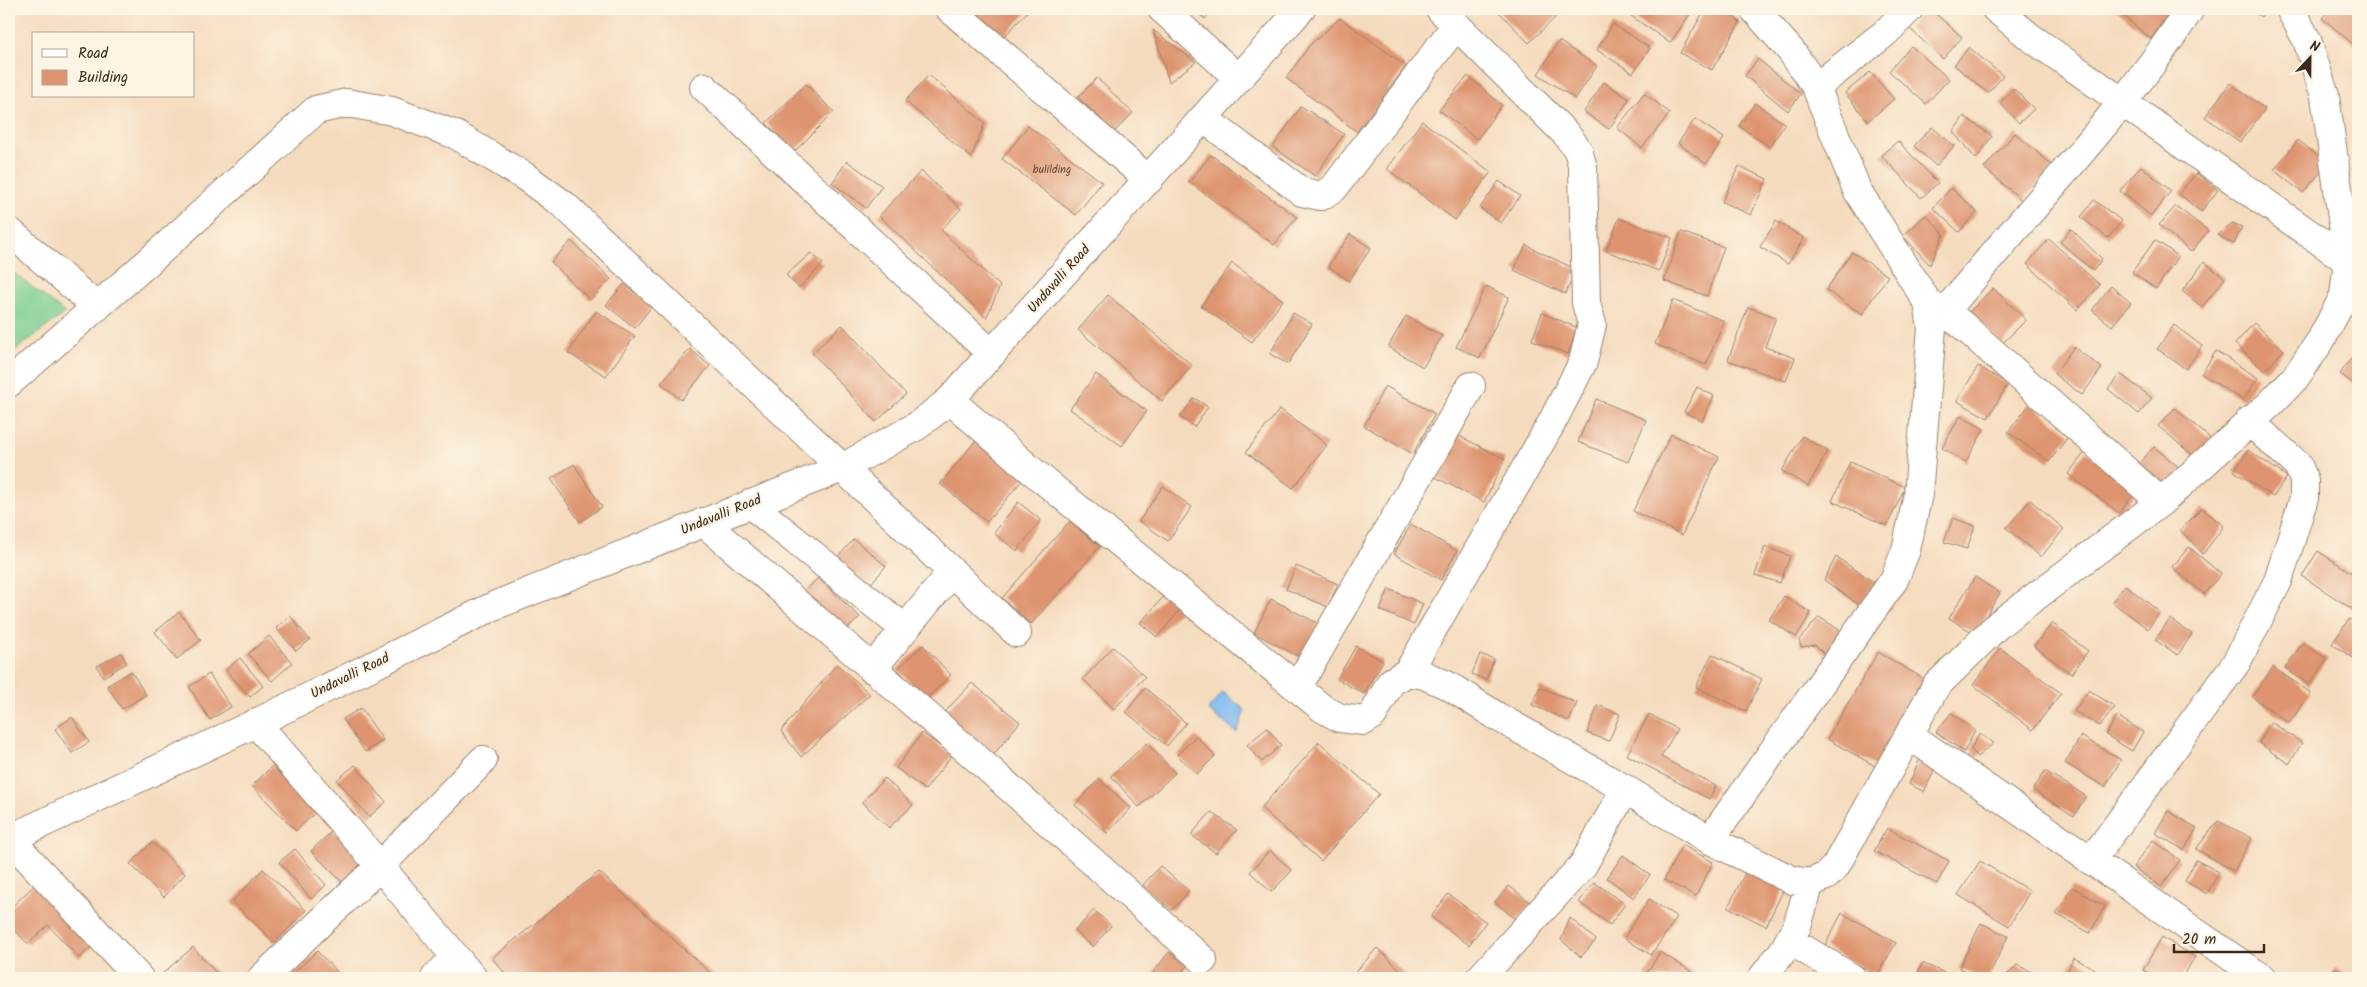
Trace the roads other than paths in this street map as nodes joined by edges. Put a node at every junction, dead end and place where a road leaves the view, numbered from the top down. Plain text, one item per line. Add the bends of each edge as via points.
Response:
1 (950, 9) edge
2 (1162, 9) edge
3 (1301, 9) edge
4 (1754, 9) edge
5 (1909, 9) edge
6 (1996, 9) edge
7 (2190, 9) edge
8 (2290, 9) edge
9 (1448, 17) edge
10 (1238, 78) junction
11 (1816, 86) junction
12 (704, 87) dead end
13 (2124, 101) junction
14 (1203, 118) junction
15 (1149, 180) junction
16 (9, 232) edge
17 (2348, 260) junction
18 (2351, 302) edge
19 (97, 307) junction
20 (1936, 308) junction
21 (992, 354) junction
22 (9, 383) edge
23 (1472, 386) dead end
24 (950, 400) junction
25 (2250, 421) junction
26 (842, 468) junction
27 (2161, 502) junction
28 (750, 504) junction
29 (703, 522) junction
30 (952, 572) junction
31 (905, 629) junction
32 (1017, 633) dead end
33 (872, 669) junction
34 (1408, 672) junction
35 (1297, 688) junction
36 (256, 723) junction
37 (1909, 735) junction
38 (483, 760) dead end
39 (1626, 788) junction
40 (9, 838) edge
41 (1710, 840) junction
42 (2091, 861) junction
43 (380, 866) junction
44 (1810, 882) junction
45 (1789, 940) junction
46 (455, 957) junction
47 (1203, 960) dead end
48 (132, 976) edge
49 (262, 978) edge
50 (435, 978) edge
51 (473, 978) edge
52 (1480, 978) edge
53 (1762, 978) edge
54 (1852, 978) edge
55 (2262, 978) edge

1 - 15 street
2 - 10 street
3 - 10 street, Undavalli Road
4 - 11 street
5 - 11 street via 1884,34
6 - 13 street via 2030,37
7 - 13 street
8 - 17 street via 2307,40 2325,96
9 - 14 street via 1334,188 1322,196 1302,192
9 - 34 street via 1566,134 1578,150 1583,168 1586,303 1592,324 1583,362 1551,424
10 - 14 street, Undavalli Road
11 - 20 street via 1857,190
12 - 21 street
13 - 17 street
13 - 20 street via 1991,255
14 - 15 street, Undavalli Road
15 - 21 street, Undavalli Road
16 - 19 street
17 - 18 street
18 - 25 street via 2295,378
19 - 22 street
19 - 26 street via 316,110 347,103 392,111 456,135 524,176 564,205
20 - 27 street via 1960,323
20 - 41 street via 1918,494 1900,565 1888,590
21 - 24 street, Undavalli Road
23 - 35 street
24 - 26 street, Undavalli Road via 917,426
24 - 35 street
25 - 27 street
25 - 42 street via 2298,465 2304,480 2304,498 2278,581 2236,663
26 - 28 street, Undavalli Road
26 - 30 street
27 - 37 street via 1992,631 1936,686
28 - 29 street, Undavalli Road
28 - 31 street
29 - 33 street
29 - 36 street, Undavalli Road via 496,605
30 - 31 street
30 - 32 street
31 - 33 street
33 - 47 street
34 - 35 street via 1391,682 1373,714 1364,721 1340,718
34 - 39 street via 1449,686
36 - 40 street, Undavalli Road
36 - 43 street
37 - 42 street
37 - 44 street via 1835,867 1826,876
38 - 43 street
39 - 41 street
39 - 52 street via 1583,865
40 - 48 street
41 - 44 street via 1792,880
42 - 55 street
43 - 46 street
43 - 49 street
44 - 45 street via 1797,926
45 - 53 street
45 - 54 street
46 - 50 street
46 - 51 street

